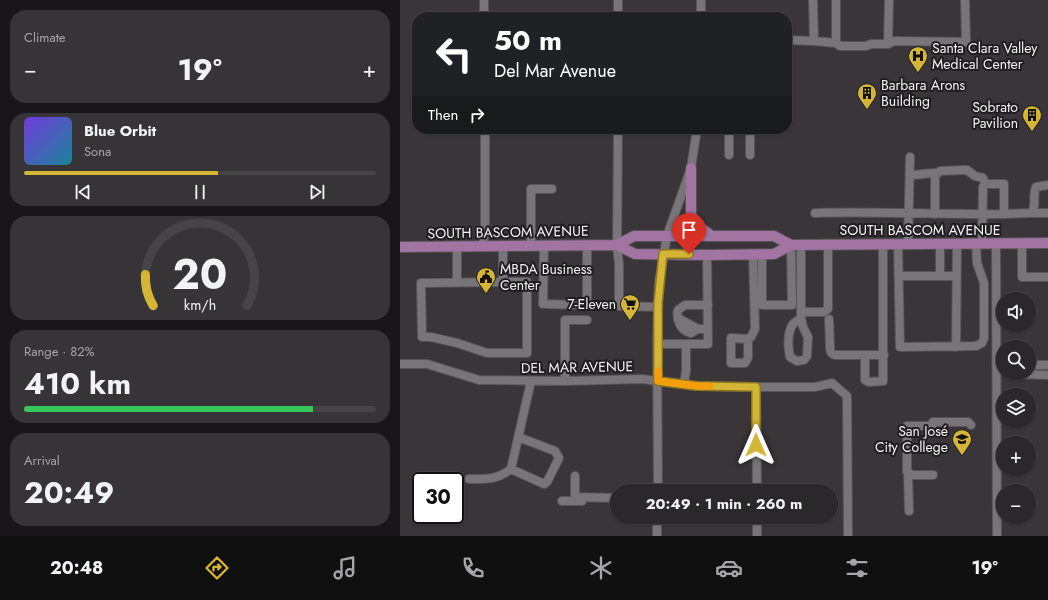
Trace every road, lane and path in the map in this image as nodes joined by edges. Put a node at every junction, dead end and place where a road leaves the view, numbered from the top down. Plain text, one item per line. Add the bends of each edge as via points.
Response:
1 (484, 0) edge
2 (618, 0) edge
3 (702, 0) edge
4 (813, 0) edge
5 (836, 0) edge
6 (889, 0) edge
7 (965, 0) edge
8 (484, 12) edge
9 (618, 12) edge
10 (702, 12) edge
11 (792, 40) edge
12 (814, 41) junction
13 (836, 43) junction
14 (888, 44) junction
15 (485, 134) edge
16 (618, 134) edge
17 (696, 134) edge
18 (729, 134) edge
19 (750, 134) edge
20 (729, 155) dead end
21 (750, 155) dead end
22 (910, 157) dead end
23 (691, 168) junction
24 (936, 173) junction
25 (910, 175) junction
26 (984, 184) junction
27 (1048, 184) edge
28 (552, 189) dead end
29 (815, 213) dead end
30 (1032, 213) junction
31 (1048, 213) edge
32 (909, 214) junction
33 (935, 214) junction
34 (984, 214) junction
35 (1004, 214) junction
36 (667, 236) junction
37 (712, 236) junction
38 (996, 243) junction
39 (1022, 243) junction
40 (1048, 243) edge
41 (883, 244) junction
42 (903, 244) junction
43 (940, 244) junction
44 (957, 244) junction
45 (979, 244) junction
46 (587, 245) junction
47 (617, 245) junction
48 (796, 245) junction
49 (828, 245) junction
50 (457, 246) junction
51 (483, 246) junction
52 (503, 246) junction
53 (531, 246) junction
54 (544, 246) junction
55 (400, 247) edge
56 (663, 254) junction
57 (758, 254) junction
58 (707, 255) junction
59 (899, 276) junction
60 (940, 276) junction
61 (956, 276) junction
62 (1048, 277) edge
63 (504, 282) junction
64 (457, 283) junction
65 (708, 305) junction
66 (658, 306) junction
67 (801, 315) junction
68 (829, 319) dead end
69 (587, 320) dead end
70 (708, 329) junction
71 (748, 339) dead end
72 (1000, 340) edge
73 (657, 344) junction
74 (686, 344) junction
75 (956, 347) junction
76 (864, 355) junction
77 (884, 355) junction
78 (400, 364) edge
79 (1036, 365) edge
80 (1048, 365) edge
81 (1036, 375) edge
82 (1048, 375) edge
83 (1001, 380) edge
84 (531, 381) junction
85 (564, 381) junction
86 (658, 381) junction
87 (684, 384) junction
88 (756, 387) junction
89 (971, 425) dead end
90 (518, 437) junction
91 (511, 469) junction
92 (908, 473) junction
93 (933, 475) dead end
94 (575, 476) dead end
95 (469, 479) dead end
96 (658, 484) edge
97 (756, 484) edge
98 (610, 499) edge
99 (610, 499) edge
100 (562, 501) dead end
101 (909, 511) dead end
102 (657, 524) edge
103 (757, 524) edge
104 (651, 536) edge
105 (657, 536) edge
106 (757, 536) edge
107 (848, 536) edge
108 (997, 536) edge

1 - 8 street
2 - 9 street
3 - 10 street
4 - 12 street
5 - 13 street
6 - 14 street
7 - 14 street via 966,42 894,41
11 - 12 street
12 - 13 street
13 - 14 street via 840,46
15 - 51 street
16 - 47 street
17 - 23 street
18 - 20 street
19 - 21 street
22 - 25 street
23 - 36 street
23 - 37 main road via 691,214 694,223
24 - 25 street
24 - 26 street via 968,170 983,178
24 - 33 street
25 - 32 street
26 - 34 street
26 - 35 street via 1004,184
27 - 30 street via 1036,187 1035,207
28 - 53 street via 531,189
29 - 32 street
30 - 31 street
30 - 35 street
32 - 33 street
32 - 42 street
33 - 34 street
34 - 35 street
34 - 45 street
36 - 37 main road, SOUTH BASCOM AVENUE
36 - 47 main road, SOUTH BASCOM AVENUE via 634,236
36 - 56 street
37 - 48 main road, SOUTH BASCOM AVENUE via 774,236
38 - 39 main road, SOUTH BASCOM AVENUE
38 - 45 main road, SOUTH BASCOM AVENUE
38 - 72 street
39 - 40 main road, SOUTH BASCOM AVENUE
39 - 62 street via 1022,277
41 - 42 main road, SOUTH BASCOM AVENUE
41 - 49 main road, SOUTH BASCOM AVENUE
41 - 77 street
42 - 43 main road, SOUTH BASCOM AVENUE
42 - 59 street
43 - 44 main road, SOUTH BASCOM AVENUE
43 - 60 street
44 - 45 main road, SOUTH BASCOM AVENUE
44 - 61 street
45 - 75 street via 977,263 984,283 984,338 982,343 976,346
46 - 47 main road, SOUTH BASCOM AVENUE
46 - 54 main road, SOUTH BASCOM AVENUE
46 - 54 street via 587,305 543,304
47 - 56 main road, SOUTH BASCOM AVENUE via 634,254
47 - 66 street via 619,306
48 - 49 main road, SOUTH BASCOM AVENUE
48 - 57 main road, SOUTH BASCOM AVENUE via 774,254
48 - 57 street via 792,305 762,306
48 - 67 street
49 - 67 street via 828,309
50 - 51 main road, SOUTH BASCOM AVENUE
50 - 55 main road, SOUTH BASCOM AVENUE
50 - 64 street
51 - 52 main road, SOUTH BASCOM AVENUE
52 - 53 main road, SOUTH BASCOM AVENUE
52 - 63 street
53 - 54 main road, SOUTH BASCOM AVENUE
56 - 58 main road, SOUTH BASCOM AVENUE
56 - 66 street
57 - 58 main road, SOUTH BASCOM AVENUE
57 - 71 street via 755,329
58 - 65 street
59 - 60 street
59 - 75 street via 900,347
60 - 61 street
61 - 75 street
63 - 64 street
63 - 64 street via 527,282 527,353 487,353 457,342 422,337 421,283
65 - 70 street
65 - 70 street via 685,305 678,310 678,318 684,331 691,333 698,329
66 - 73 street
67 - 67 street via 808,337 807,356 804,360 797,361 790,357 788,347 793,324
68 - 76 street via 830,352 835,356
69 - 85 street via 565,320
70 - 74 street via 708,344
73 - 74 street
73 - 86 street
74 - 87 street
76 - 77 street
76 - 77 street via 865,380 869,382 882,382 884,379
78 - 84 street, DEL MAR AVENUE via 427,364 479,380
79 - 80 street
81 - 82 street
83 - 108 street
84 - 85 street, DEL MAR AVENUE
84 - 90 street
85 - 86 street, DEL MAR AVENUE
86 - 87 street, DEL MAR AVENUE
86 - 96 street
87 - 88 street, DEL MAR AVENUE
88 - 97 street
88 - 107 street, DEL MAR AVENUE via 815,387 832,383 847,396
89 - 92 street via 968,422 933,422 932,426 907,426
90 - 91 street
90 - 91 street via 555,451 559,458 544,484
91 - 95 street via 493,479
92 - 93 street
92 - 101 street
94 - 98 street via 576,497
99 - 100 street
102 - 105 street
103 - 106 street
104 - 105 street

